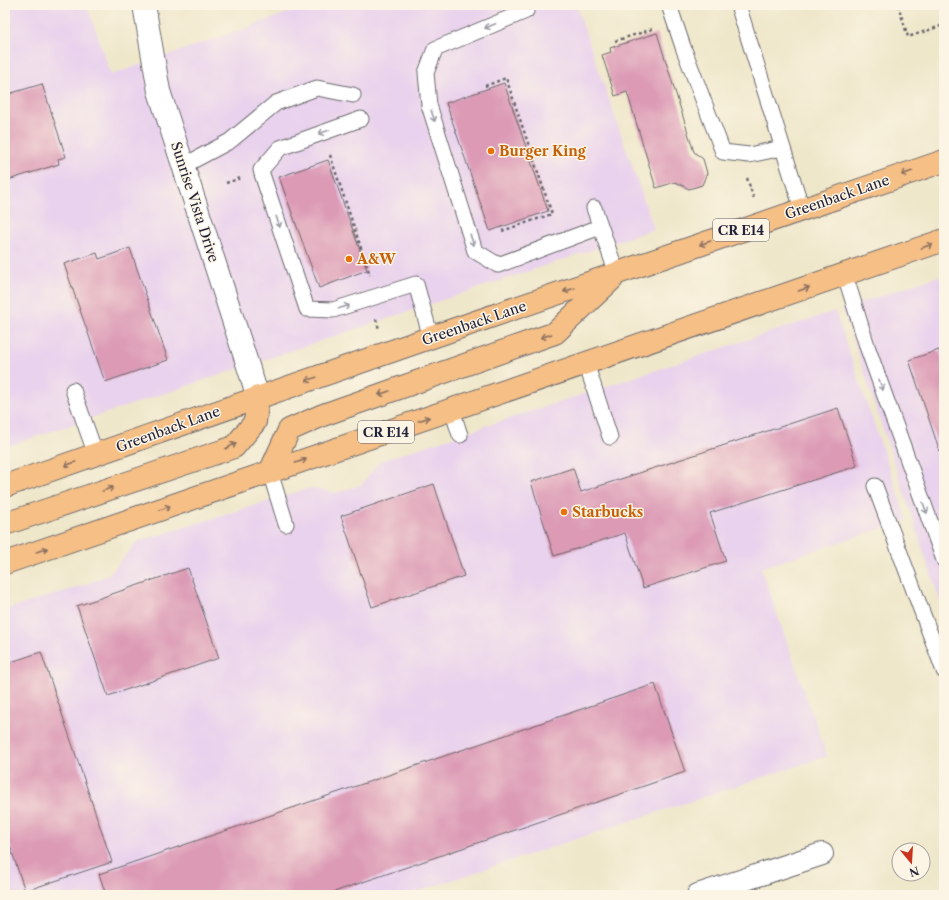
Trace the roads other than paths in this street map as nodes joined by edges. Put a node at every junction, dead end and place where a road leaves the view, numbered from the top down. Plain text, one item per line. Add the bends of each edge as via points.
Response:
1 (144, 5) edge
2 (669, 5) edge
3 (738, 5) edge
4 (526, 11) dead end
5 (353, 95) dead end
6 (360, 119) dead end
7 (782, 148) junction
8 (944, 161) edge
9 (183, 166) junction
10 (594, 208) dead end
11 (802, 209) junction
12 (600, 227) junction
13 (944, 240) edge
14 (617, 274) junction
15 (845, 275) junction
16 (431, 338) junction
17 (586, 363) junction
18 (73, 390) dead end
19 (258, 397) junction
20 (452, 410) junction
21 (460, 436) dead end
22 (610, 437) dead end
23 (96, 455) junction
24 (270, 472) junction
25 (5, 486) edge
26 (874, 486) dead end
27 (5, 524) edge
28 (286, 524) dead end
29 (944, 560) edge
30 (5, 563) edge
31 (944, 671) edge
32 (822, 854) dead end
33 (698, 895) edge

1 - 9 street, Sunrise Vista Drive via 159,91
2 - 7 lane via 723,152 749,155
3 - 7 lane
4 -> 12 lane via 435,49 426,73 429,105 476,251 498,265
5 - 9 lane via 317,88 276,103 230,141
6 -> 16 lane via 280,148 261,170 262,174 307,310 333,310 416,284
7 - 11 lane
8 -> 11 main road, Greenback Lane / CR E14
9 - 19 street, Sunrise Vista Drive
10 - 12 lane
11 -> 14 main road, Greenback Lane / CR E14
12 - 14 lane
15 -> 13 main road, CR E14
14 -> 16 main road, Greenback Lane / CR E14
14 -> 24 main road via 555,333 323,415 289,430
17 -> 15 main road, CR E14
15 -> 29 lane via 868,349
16 -> 19 main road, Greenback Lane / CR E14
17 - 20 main road, CR E14
17 - 22 lane
18 - 23 lane
19 - 23 main road, Greenback Lane / CR E14
27 -> 19 main road via 234,446 255,422
20 - 21 lane
24 -> 20 main road, CR E14
23 -> 25 main road, Greenback Lane / CR E14
24 - 28 lane
30 -> 24 main road, CR E14
26 - 31 lane
32 - 33 street

